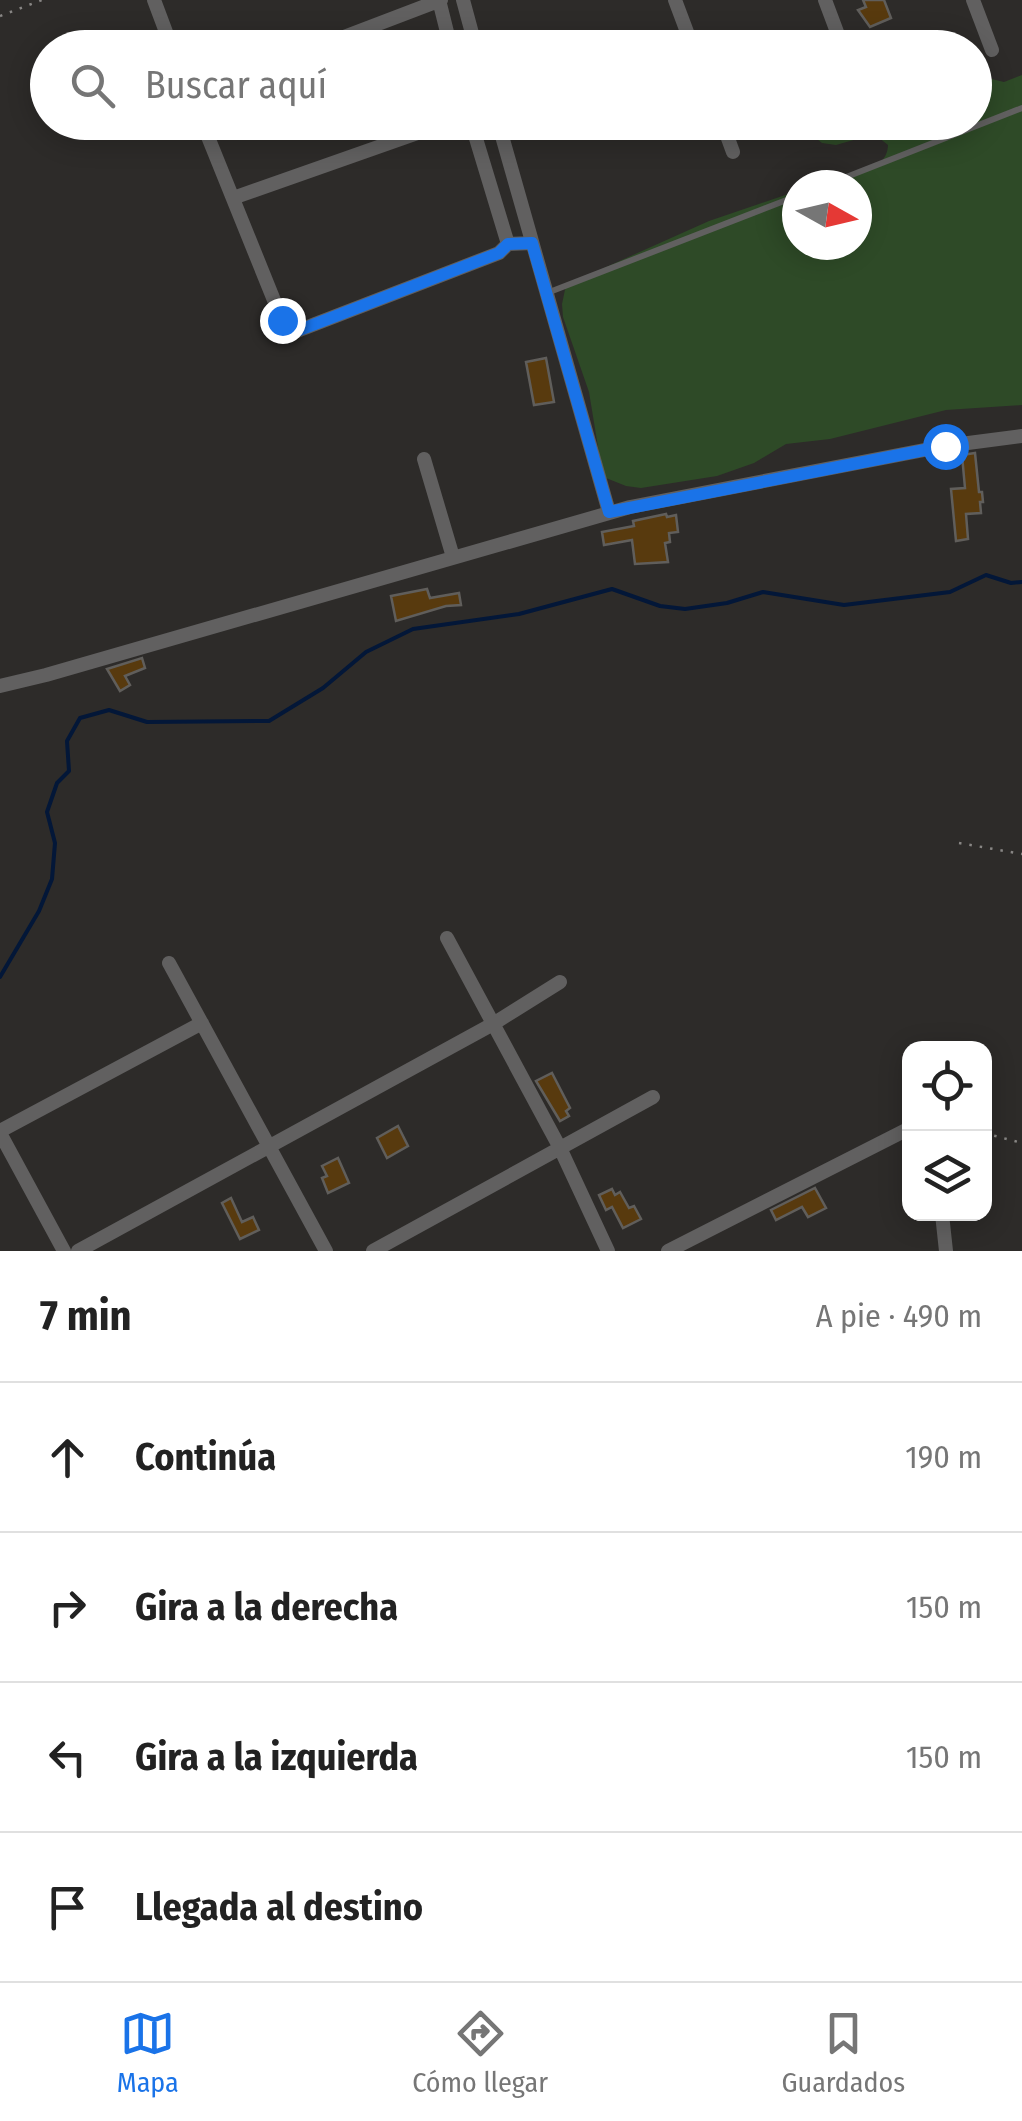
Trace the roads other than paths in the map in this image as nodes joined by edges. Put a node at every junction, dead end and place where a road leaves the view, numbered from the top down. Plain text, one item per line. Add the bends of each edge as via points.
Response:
1 (154, 0) edge
2 (440, 0) edge
3 (463, 0) edge
4 (675, 0) edge
5 (825, 0) edge
6 (973, 0) edge
7 (165, 30) edge
8 (362, 30) edge
9 (448, 30) edge
10 (471, 30) edge
11 (686, 30) edge
12 (837, 30) edge
13 (984, 30) edge
14 (1022, 108) edge
15 (992, 120) edge
16 (209, 140) edge
17 (399, 140) edge
18 (476, 140) edge
19 (503, 140) edge
20 (729, 140) edge
21 (941, 140) edge
22 (733, 152) dead end
23 (864, 170) edge
24 (233, 198) junction
25 (782, 202) edge
26 (532, 243) junction
27 (508, 244) junction
28 (546, 293) junction
29 (1022, 436) edge
30 (424, 459) dead end
31 (609, 512) junction
32 (454, 557) junction
33 (0, 686) edge
34 (447, 938) dead end
35 (169, 964) dead end
36 (560, 982) dead end
37 (202, 1024) junction
38 (493, 1024) junction
39 (654, 1097) dead end
40 (904, 1131) edge
41 (0, 1132) edge
42 (269, 1146) junction
43 (560, 1148) junction
44 (943, 1221) edge
45 (64, 1251) edge
46 (78, 1251) edge
47 (326, 1251) edge
48 (374, 1251) edge
49 (608, 1251) edge
50 (668, 1251) edge
51 (946, 1251) edge

1 - 7 street
2 - 8 street
2 - 9 street
3 - 10 street
4 - 11 street
5 - 12 street
6 - 13 street
14 - 15 lane
16 - 24 street
17 - 24 street
18 - 27 street
19 - 26 street
20 - 22 street
21 - 23 lane
24 - 27 street via 282,320 297,331
25 - 28 lane
26 - 27 street
26 - 28 street
28 - 31 street
29 - 31 street
30 - 32 street
31 - 32 street
32 - 33 street
34 - 38 street
35 - 37 street
36 - 38 street
37 - 41 street
37 - 42 street
38 - 42 street
38 - 43 street
39 - 43 street
40 - 50 street
41 - 45 street
42 - 46 street
42 - 47 street
43 - 48 street
43 - 49 street
44 - 51 street

